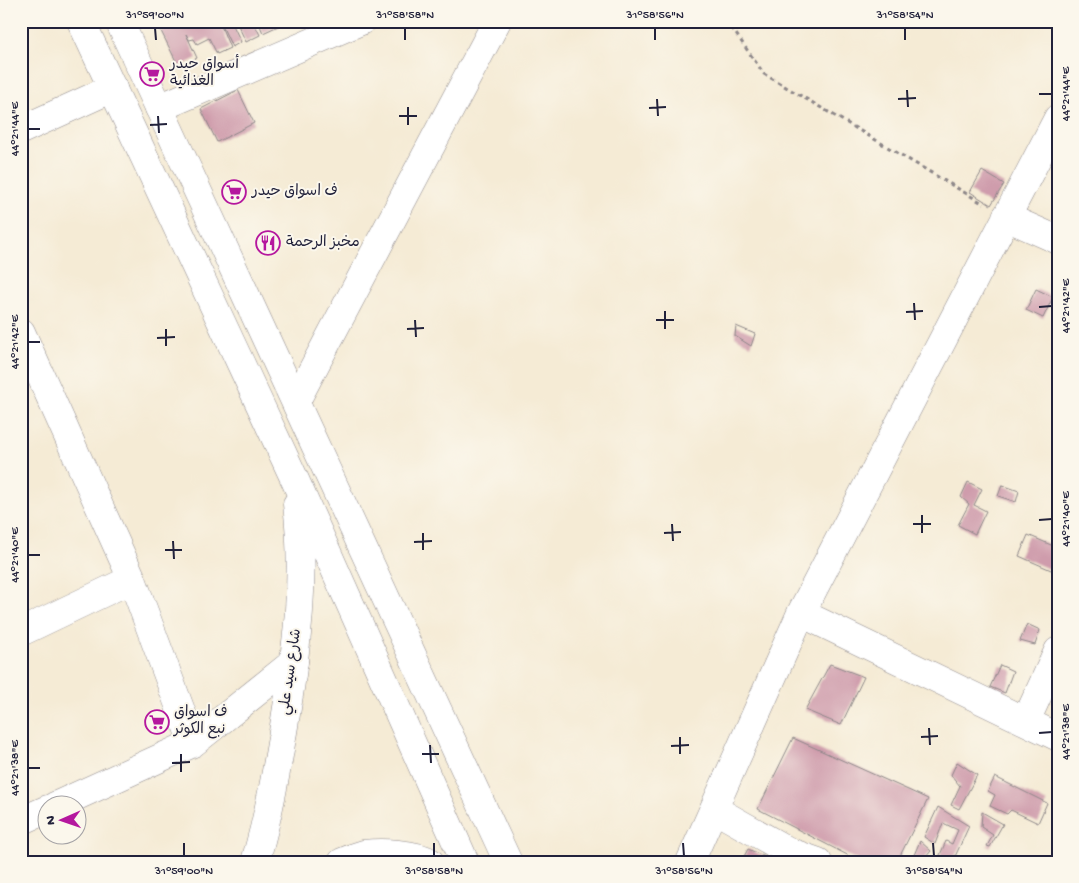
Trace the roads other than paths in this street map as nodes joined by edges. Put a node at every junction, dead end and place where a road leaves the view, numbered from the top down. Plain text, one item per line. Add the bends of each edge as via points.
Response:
1 (81, 21) edge
2 (119, 21) edge
3 (361, 21) edge
4 (498, 21) edge
5 (113, 88) junction
6 (159, 108) junction
7 (1058, 118) edge
8 (21, 130) edge
9 (1006, 217) junction
10 (1058, 240) edge
11 (21, 332) edge
12 (296, 401) junction
13 (295, 480) junction
14 (132, 579) junction
15 (801, 612) junction
16 (21, 632) edge
17 (1058, 651) edge
18 (294, 662) junction
19 (1026, 721) junction
20 (1058, 736) edge
21 (193, 743) junction
22 (76, 796) edge
23 (714, 809) junction
24 (38, 813) edge
25 (21, 820) edge
26 (258, 854) edge
27 (238, 862) edge
28 (342, 862) edge
29 (430, 862) edge
30 (465, 862) edge
31 (508, 862) edge
32 (690, 862) edge
33 (818, 862) edge

1 - 5 street
2 - 6 street
3 - 6 street
4 - 12 street
5 - 8 street
5 - 13 street
6 - 12 street
7 - 9 street
9 - 10 street
9 - 15 street
11 - 14 street
12 - 31 street
13 - 18 street, شارع سيد علي via 301,540 301,599
13 - 30 street
14 - 16 street
14 - 21 street
15 - 19 street
15 - 23 street
17 - 19 street
18 - 21 street
18 - 26 street, شارع سيد علي via 276,775
19 - 20 street
21 - 22 street
23 - 32 street
23 - 33 street via 790,852
24 - 25 street
26 - 27 street
28 - 29 street via 364,854 409,856

